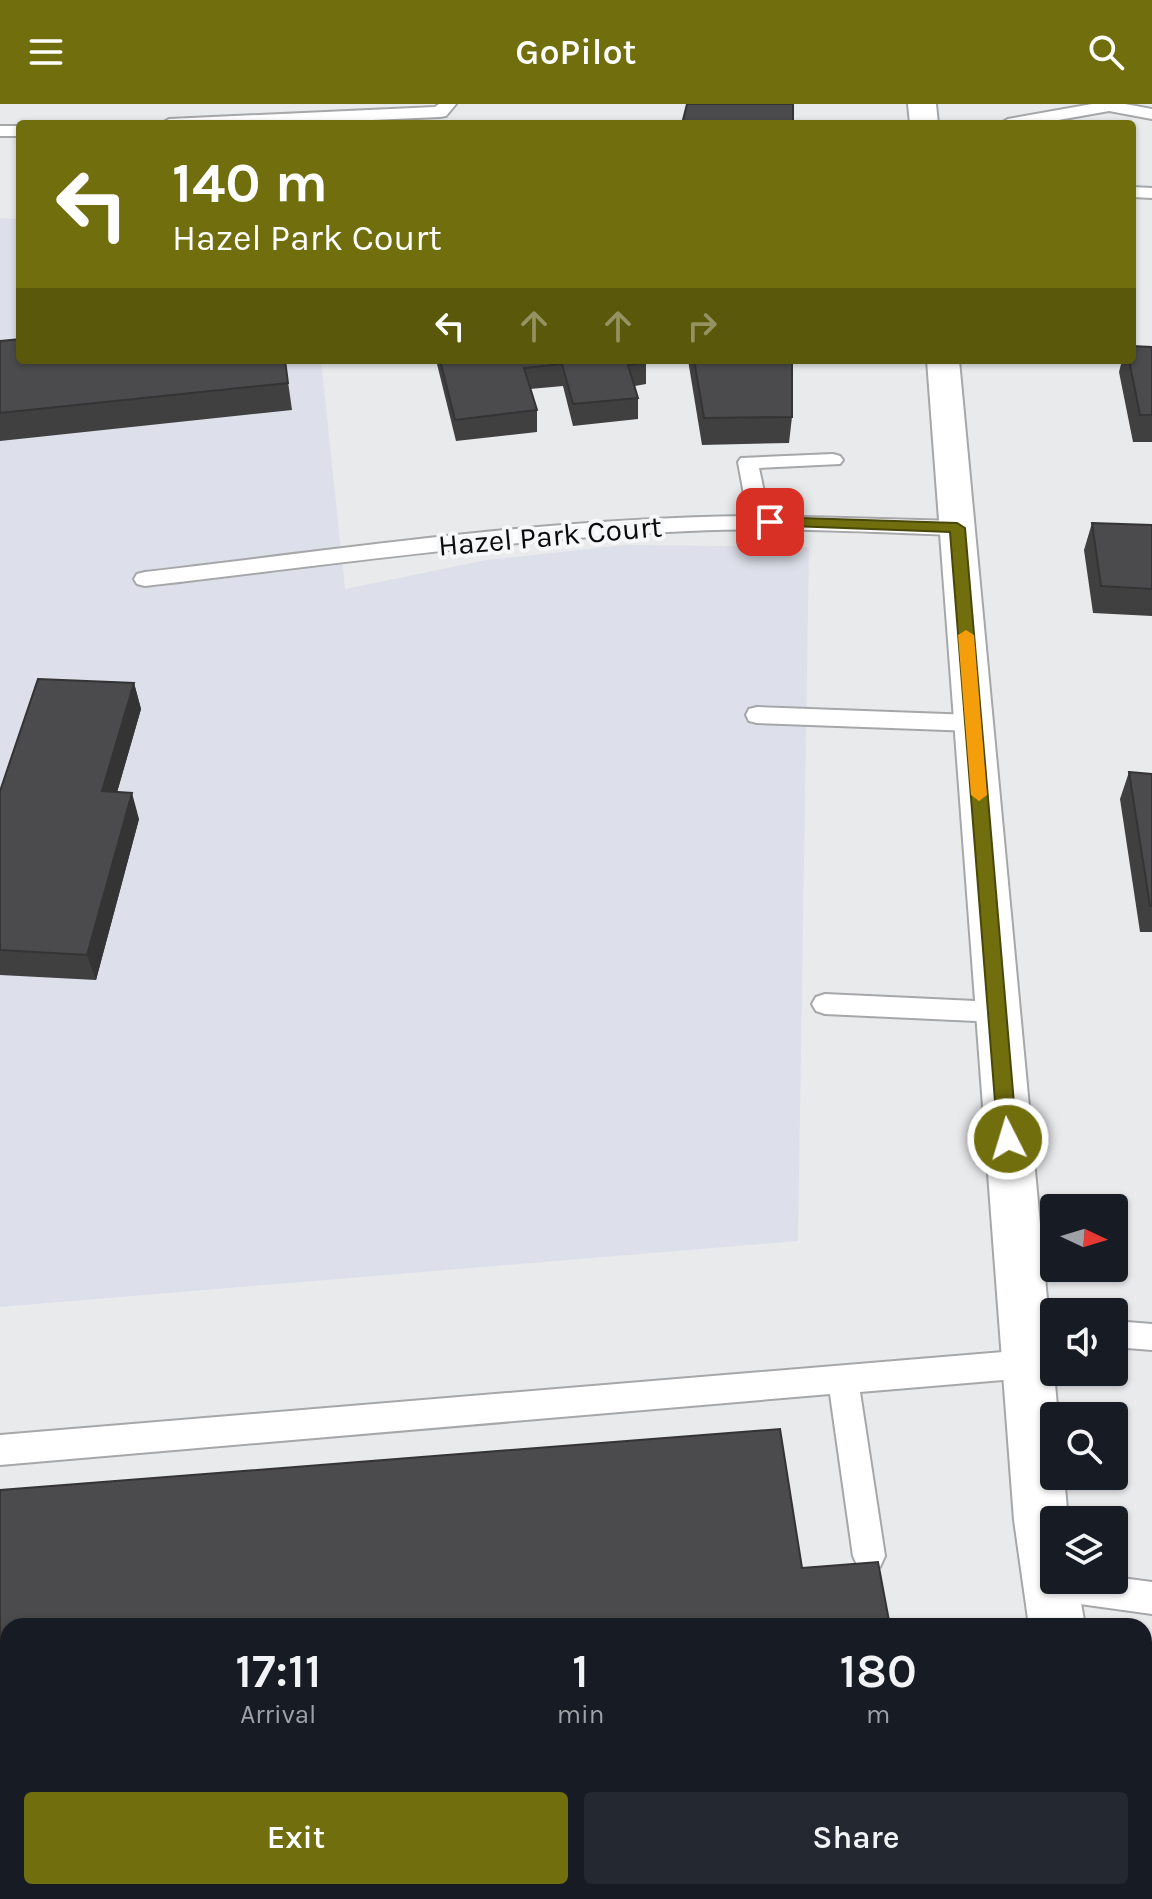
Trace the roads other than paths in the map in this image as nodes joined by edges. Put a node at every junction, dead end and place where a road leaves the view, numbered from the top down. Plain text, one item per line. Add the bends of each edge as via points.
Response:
1 (448, 104) edge
2 (1152, 114) edge
3 (259, 120) edge
4 (1034, 120) edge
5 (943, 364) edge
6 (833, 460) dead end
7 (760, 522) junction
8 (957, 528) junction
9 (145, 579) dead end
10 (757, 715) dead end
11 (973, 723) junction
12 (825, 1004) dead end
13 (997, 1012) junction
14 (1128, 1335) edge
15 (1152, 1337) edge
16 (1035, 1340) edge
17 (843, 1380) junction
18 (0, 1450) edge
19 (1041, 1506) edge
20 (869, 1556) dead end
21 (1052, 1594) edge
22 (1123, 1594) edge
23 (1152, 1598) edge
24 (1056, 1618) edge

1 - 3 lane via 440,112
2 - 4 lane via 1109,106
5 - 8 street
6 - 7 lane via 748,462
7 - 8 lane, Hazel Park Court
7 - 9 lane, Hazel Park Court via 568,532
8 - 11 street
10 - 11 lane
11 - 13 street
12 - 13 lane
13 - 16 street
14 - 15 lane
16 - 17 lane
16 - 19 street
17 - 18 lane
17 - 20 lane
21 - 24 street
22 - 23 lane

